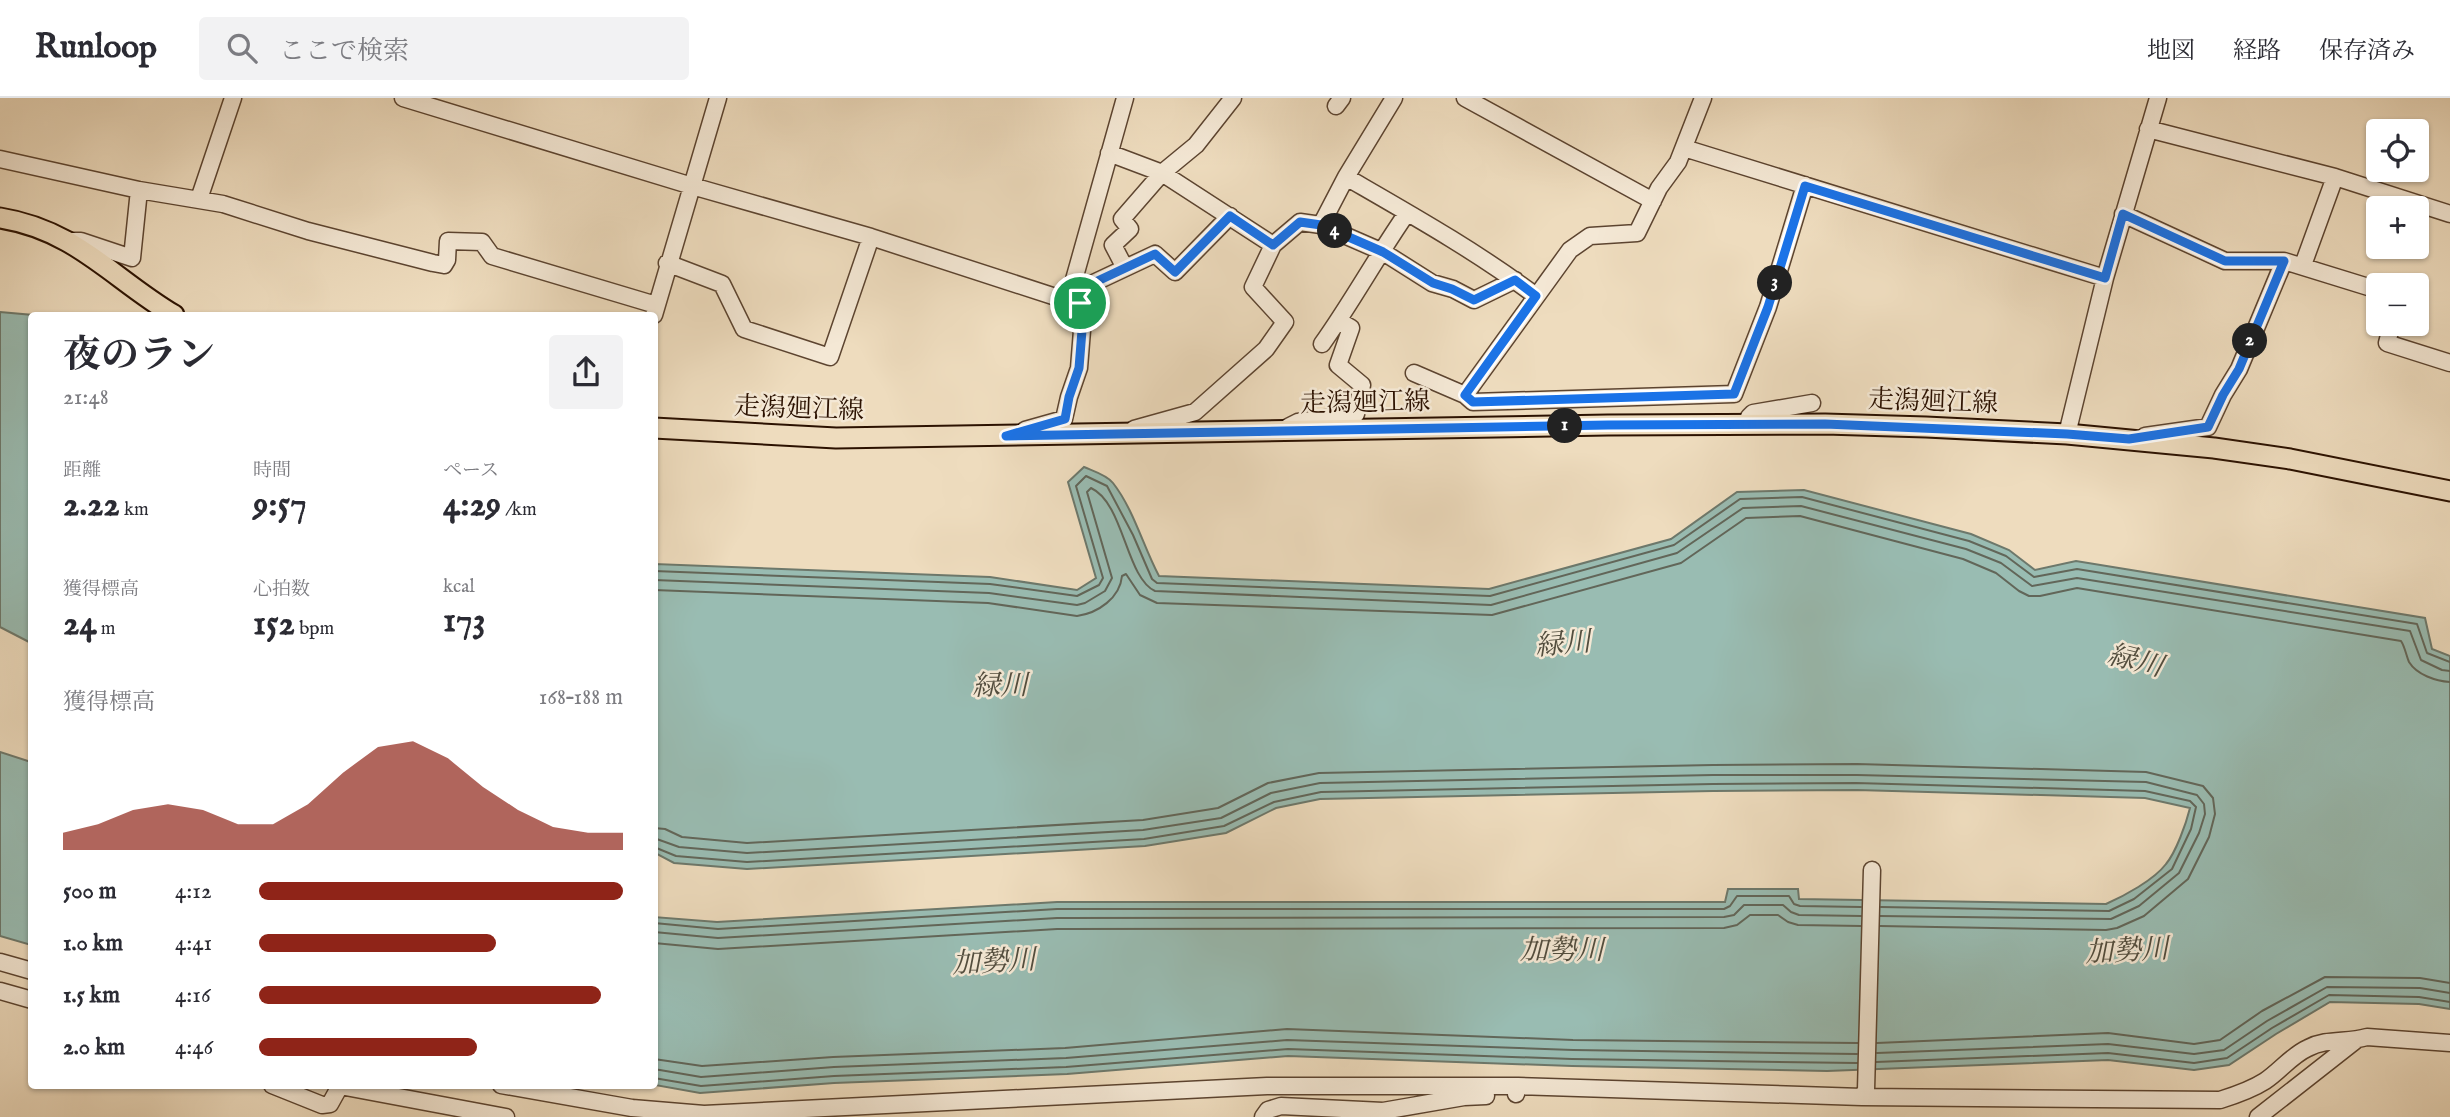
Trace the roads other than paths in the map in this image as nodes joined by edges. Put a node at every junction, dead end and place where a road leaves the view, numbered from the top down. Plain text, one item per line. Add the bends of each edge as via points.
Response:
1 (233, 98) edge
2 (403, 98) edge
3 (718, 98) edge
4 (1125, 98) edge
5 (1233, 98) edge
6 (1394, 98) edge
7 (1465, 98) edge
8 (1703, 98) edge
9 (2158, 98) edge
10 (2148, 129) junction
11 (1684, 149) junction
12 (1109, 153) junction
13 (0, 159) edge
14 (1163, 173) junction
15 (1346, 177) junction
16 (2335, 177) junction
17 (692, 186) junction
18 (1805, 186) junction
19 (139, 190) junction
20 (200, 199) junction
21 (1653, 201) junction
22 (1408, 213) junction
23 (2123, 214) junction
24 (2450, 214) edge
25 (1230, 216) junction
26 (0, 218) edge
27 (1321, 225) junction
28 (871, 237) junction
29 (67, 241) junction
30 (1273, 245) junction
31 (1381, 251) junction
32 (2284, 261) junction
33 (667, 263) junction
34 (2303, 265) junction
35 (1125, 268) junction
36 (2105, 278) junction
37 (1515, 280) junction
38 (2366, 286) edge
39 (1536, 296) junction
40 (1074, 302) junction
41 (655, 310) edge
42 (170, 312) edge
43 (1339, 321) junction
44 (2389, 336) edge
45 (1322, 344) dead end
46 (2450, 363) edge
47 (1414, 373) dead end
48 (1465, 395) junction
49 (1812, 403) dead end
50 (1747, 424) junction
51 (658, 428) edge
52 (1279, 430) junction
53 (1116, 434) junction
54 (2067, 434) junction
55 (1006, 436) junction
56 (2129, 439) junction
57 (2450, 491) edge
58 (1872, 870) dead end
59 (0, 962) edge
60 (28, 970) edge
61 (0, 991) edge
62 (28, 999) edge
63 (2355, 1041) junction
64 (2450, 1043) edge
65 (1518, 1087) junction
66 (282, 1089) edge
67 (338, 1089) edge
68 (356, 1089) edge
69 (524, 1089) edge
70 (1864, 1093) junction
71 (1387, 1114) edge
72 (506, 1117) edge
73 (1264, 1117) edge
74 (2258, 1117) edge

1 - 20 street
2 - 17 street
3 - 17 street
4 - 12 street
5 - 14 street via 1196,145
6 - 15 street
7 - 21 street
8 - 11 street
9 - 10 street
10 - 16 street
10 - 23 street
11 - 18 street
11 - 21 street
12 - 14 street
12 - 40 street
13 - 19 street
14 - 25 street
14 - 35 street via 1122,219 1130,229 1113,245
15 - 22 street
15 - 27 street
16 - 24 street
16 - 34 street
17 - 28 street
17 - 33 street
18 - 36 street
18 - 48 street via 1768,307 1734,394 1473,402
19 - 20 street
19 - 29 street via 132,258 81,241
20 - 41 street via 444,265 448,240 482,242 492,256
21 - 39 street via 1637,233 1590,236 1570,250
22 - 31 street
22 - 37 street
23 - 32 street via 2225,261
23 - 36 street
25 - 30 street
25 - 35 street via 1175,272 1155,254
26 - 29 main road
27 - 30 street via 1300,222
27 - 31 street
28 - 33 street via 830,357 744,329 722,284
28 - 40 street
29 - 42 main road
30 - 53 street via 1253,287 1284,322 1266,349 1195,412
31 - 37 street via 1433,283 1474,300
31 - 43 street
32 - 34 street
32 - 56 street via 2239,369 2208,427
33 - 41 street
34 - 38 street
35 - 40 street via 1087,286
36 - 54 street
37 - 39 street
39 - 48 street
40 - 55 street via 1083,318 1079,368 1065,419
43 - 45 street
43 - 52 street via 1352,328 1338,365 1362,385 1356,414 1298,422
44 - 46 street via 2387,343
47 - 48 street
49 - 50 street via 1753,413
50 - 52 main road, 走潟廻江線
50 - 54 main road, 走潟廻江線
51 - 55 main road, 走潟廻江線 via 836,438
52 - 53 main road, 走潟廻江線
53 - 55 main road, 走潟廻江線
54 - 56 main road, 走潟廻江線
56 - 57 main road, 走潟廻江線 via 2290,459
58 - 70 street
59 - 60 street
61 - 62 street
63 - 64 street via 2367,1037
63 - 70 street via 2325,1041 2306,1048 2264,1081 2220,1100
63 - 74 street
65 - 69 street via 1267,1086 704,1114 632,1108
65 - 70 street
65 - 71 street via 1516,1094 1464,1097
66 - 67 street via 322,1105 330,1104
68 - 72 street
71 - 73 street via 1281,1106 1268,1110

